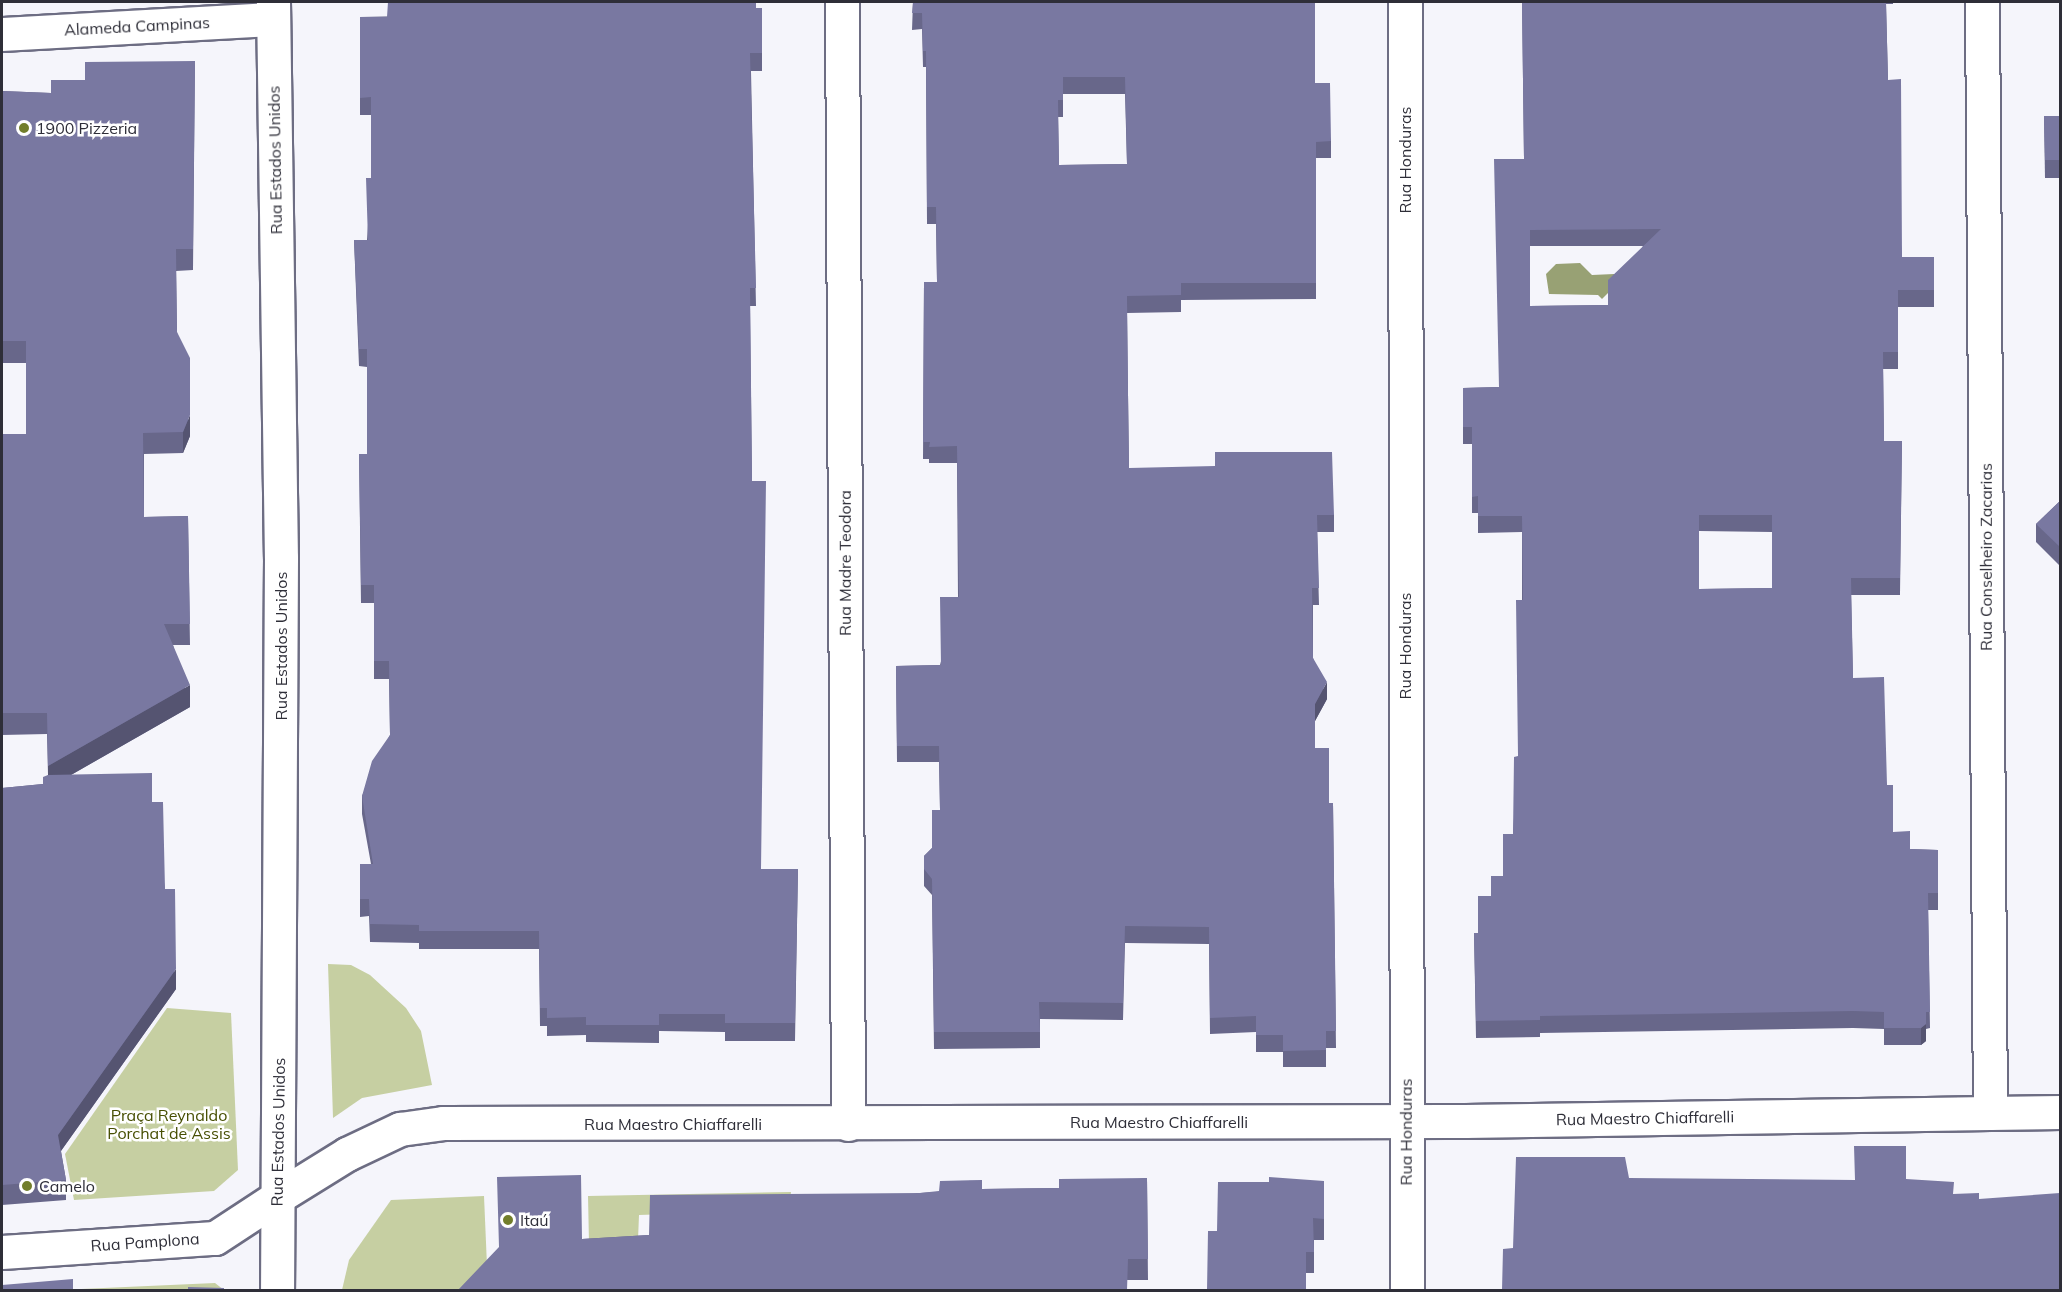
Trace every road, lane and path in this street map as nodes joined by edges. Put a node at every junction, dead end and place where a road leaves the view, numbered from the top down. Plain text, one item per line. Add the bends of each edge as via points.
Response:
1 (842, 2) edge
2 (1406, 2) edge
3 (1982, 2) edge
4 (273, 10) edge
5 (2, 34) edge
6 (2061, 1112) edge
7 (1990, 1113) junction
8 (1405, 1119) junction
9 (848, 1124) junction
10 (276, 1198) junction
11 (2, 1252) edge
12 (277, 1290) edge
13 (1407, 1290) edge

1 - 9 street, Rua Madre Teodora
2 - 8 street, Rua Honduras
3 - 7 street, Rua Conselheiro Zacarias
4 - 5 street, Alameda Campinas
4 - 10 street, Rua Estados Unidos via 281,558 280,1112
6 - 7 street, Rua Maestro Chiaffarelli
7 - 8 street, Rua Maestro Chiaffarelli
8 - 9 street, Rua Maestro Chiaffarelli
8 - 13 street, Rua Honduras
9 - 10 street, Rua Maestro Chiaffarelli via 443,1123 400,1128 347,1154
10 - 11 street, Rua Pamplona via 215,1238
10 - 12 street, Rua Estados Unidos

